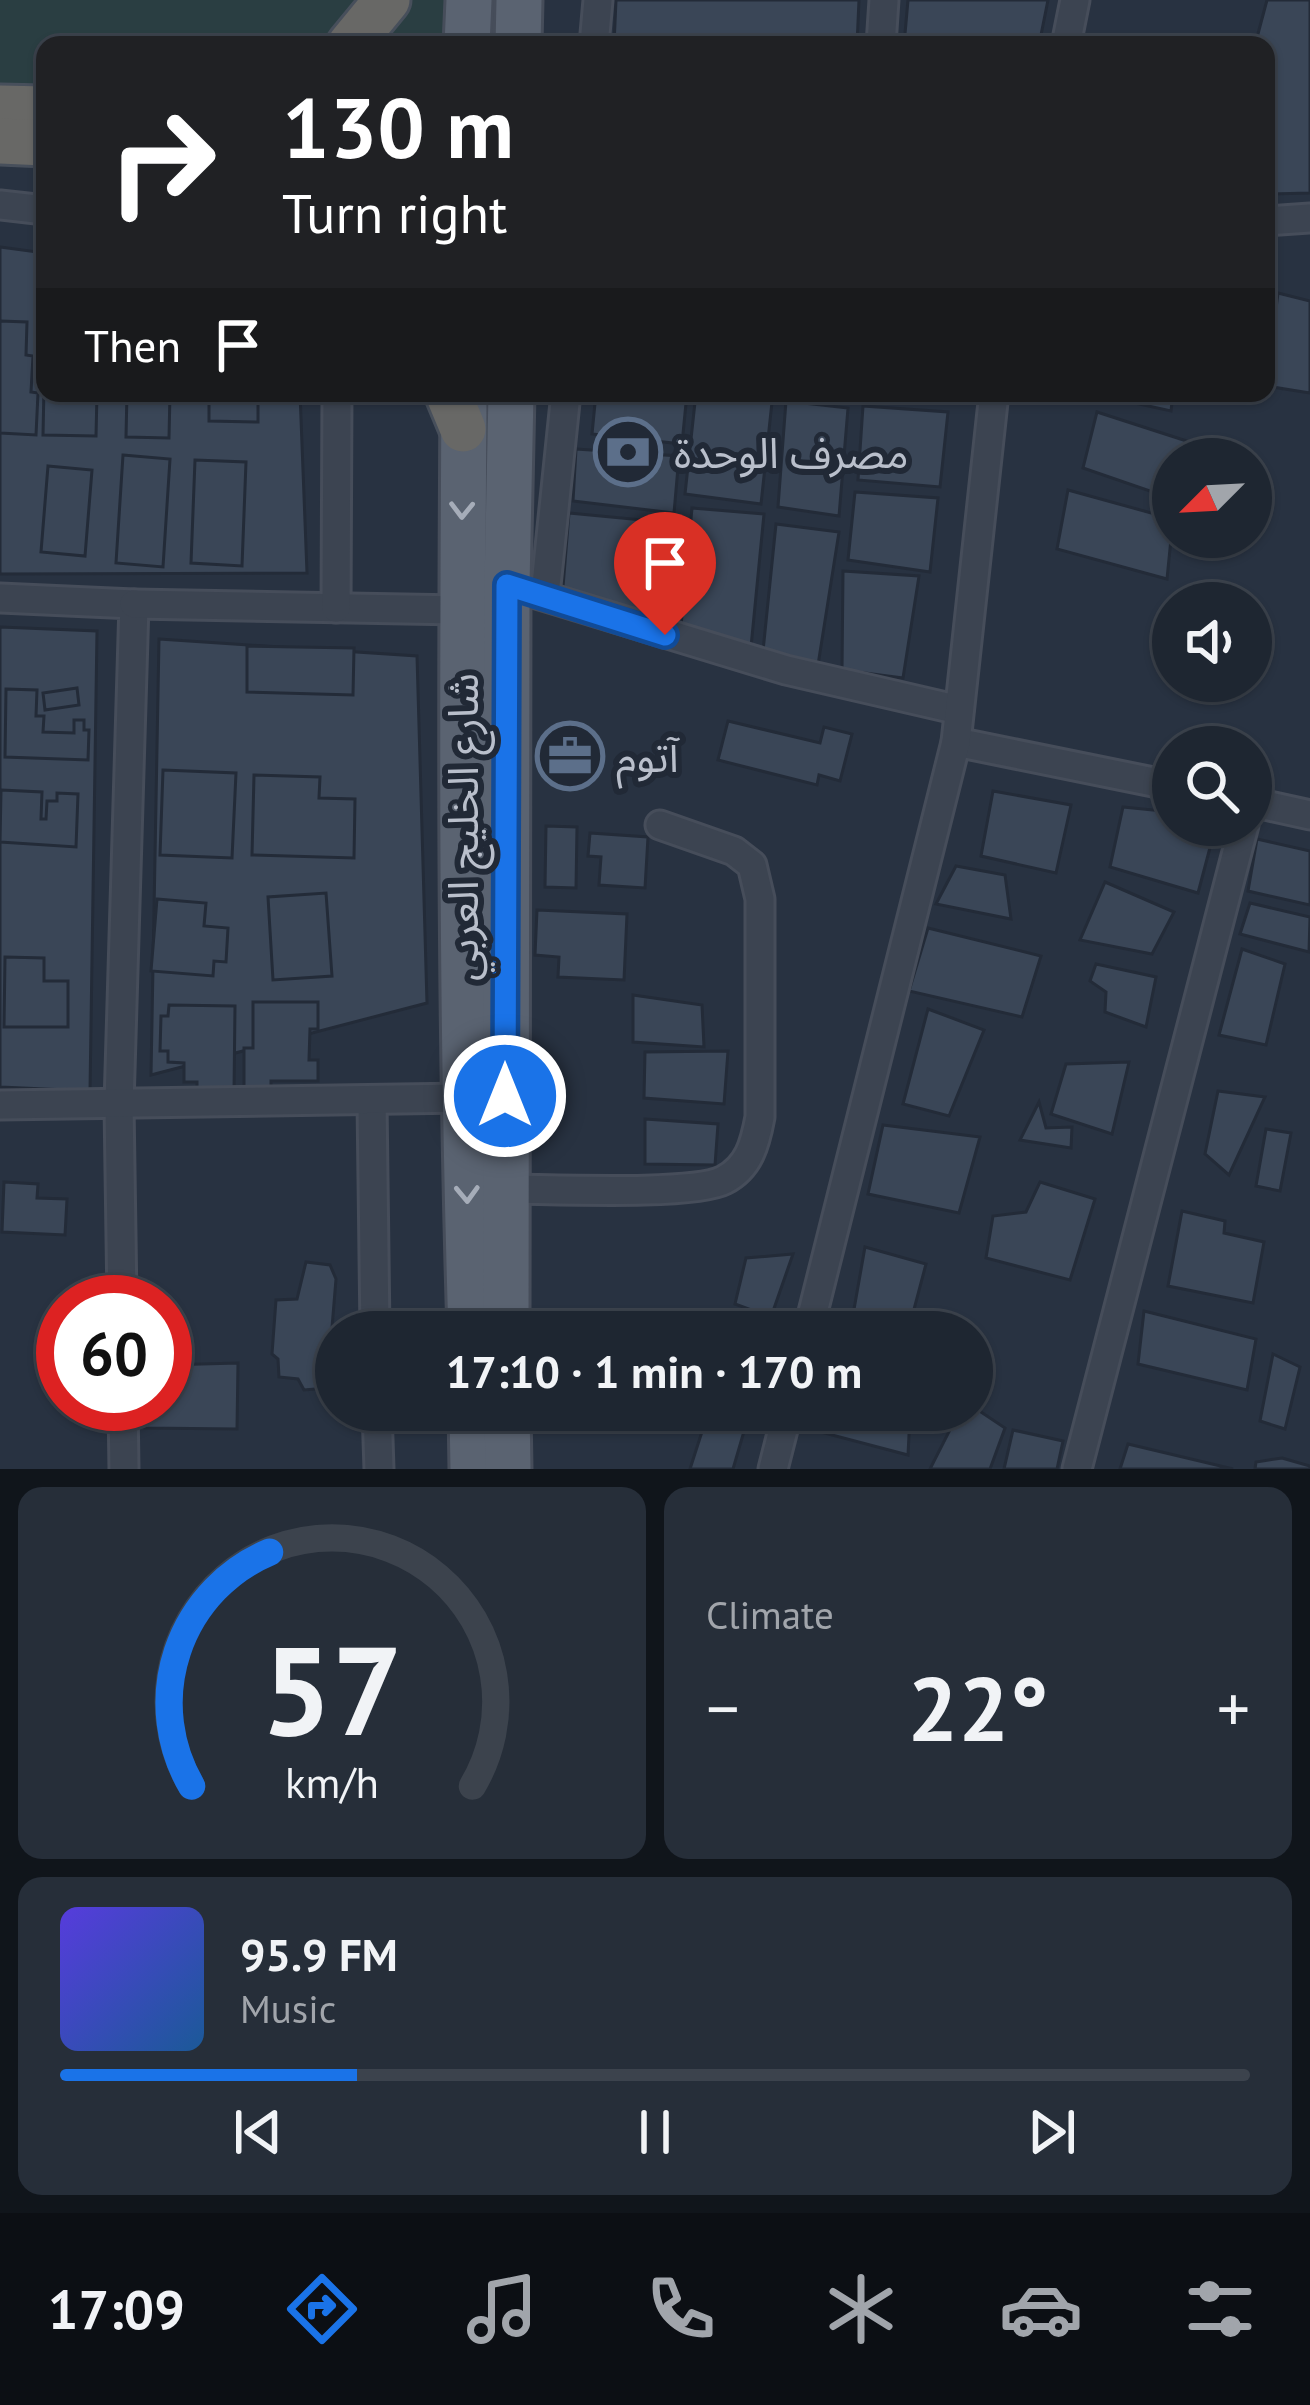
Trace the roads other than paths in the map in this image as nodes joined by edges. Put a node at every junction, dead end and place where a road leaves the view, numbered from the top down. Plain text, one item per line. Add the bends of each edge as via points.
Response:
1 (387, 0) edge
2 (469, 0) edge
3 (519, 0) edge
4 (598, 0) edge
5 (884, 0) edge
6 (1075, 0) edge
7 (357, 36) edge
8 (467, 36) edge
9 (518, 36) edge
10 (595, 36) edge
11 (882, 36) edge
12 (1068, 36) edge
13 (0, 108) edge
14 (36, 109) edge
15 (0, 141) edge
16 (36, 142) edge
17 (0, 205) edge
18 (36, 210) edge
19 (1310, 218) edge
20 (1275, 220) edge
21 (337, 402) edge
22 (512, 402) edge
23 (564, 402) edge
24 (993, 402) edge
25 (458, 405) edge
26 (526, 590) junction
27 (0, 598) edge
28 (134, 604) junction
29 (336, 608) junction
30 (460, 610) junction
31 (959, 710) junction
32 (956, 742) junction
33 (1152, 782) edge
34 (1272, 807) edge
35 (1310, 815) edge
36 (660, 825) dead end
37 (1239, 846) edge
38 (464, 1098) junction
39 (371, 1101) junction
40 (119, 1104) junction
41 (0, 1105) edge
42 (505, 1189) junction
43 (122, 1275) edge
44 (375, 1311) edge
45 (470, 1311) edge
46 (506, 1311) edge
47 (813, 1311) edge
48 (123, 1431) edge
49 (378, 1431) edge
50 (472, 1431) edge
51 (507, 1431) edge
52 (783, 1431) edge
53 (124, 1469) edge
54 (379, 1469) edge
55 (473, 1469) edge
56 (508, 1469) edge
57 (773, 1469) edge
58 (1077, 1469) edge

1 - 7 highway
2 - 8 main road
3 - 9 main road
4 - 10 street
5 - 11 street
6 - 12 street
13 - 14 highway
15 - 16 highway
17 - 18 street
19 - 20 street
21 - 29 street
22 - 26 main road, شارع الخليج العربي
23 - 26 street
24 - 31 street
25 -> 30 main road, شارع الخليج العربي
26 - 31 street via 787,670
26 - 42 main road, شارع الخليج العربي
27 - 28 street
28 - 29 street
28 - 40 street
29 - 30 street
30 - 38 main road, شارع الخليج العربي
31 - 32 street
32 - 33 street
32 - 47 street
34 - 35 street
36 - 42 street via 752,865 760,899 754,1149 736,1172 703,1188
37 - 58 street
38 - 39 street
38 -> 45 main road, شارع الخليج العربي
39 - 40 street
39 - 44 street
40 - 41 street
40 - 43 street
42 - 46 main road, شارع الخليج العربي
48 - 53 street
49 - 54 street
50 - 55 main road
51 - 56 main road
52 - 57 street

